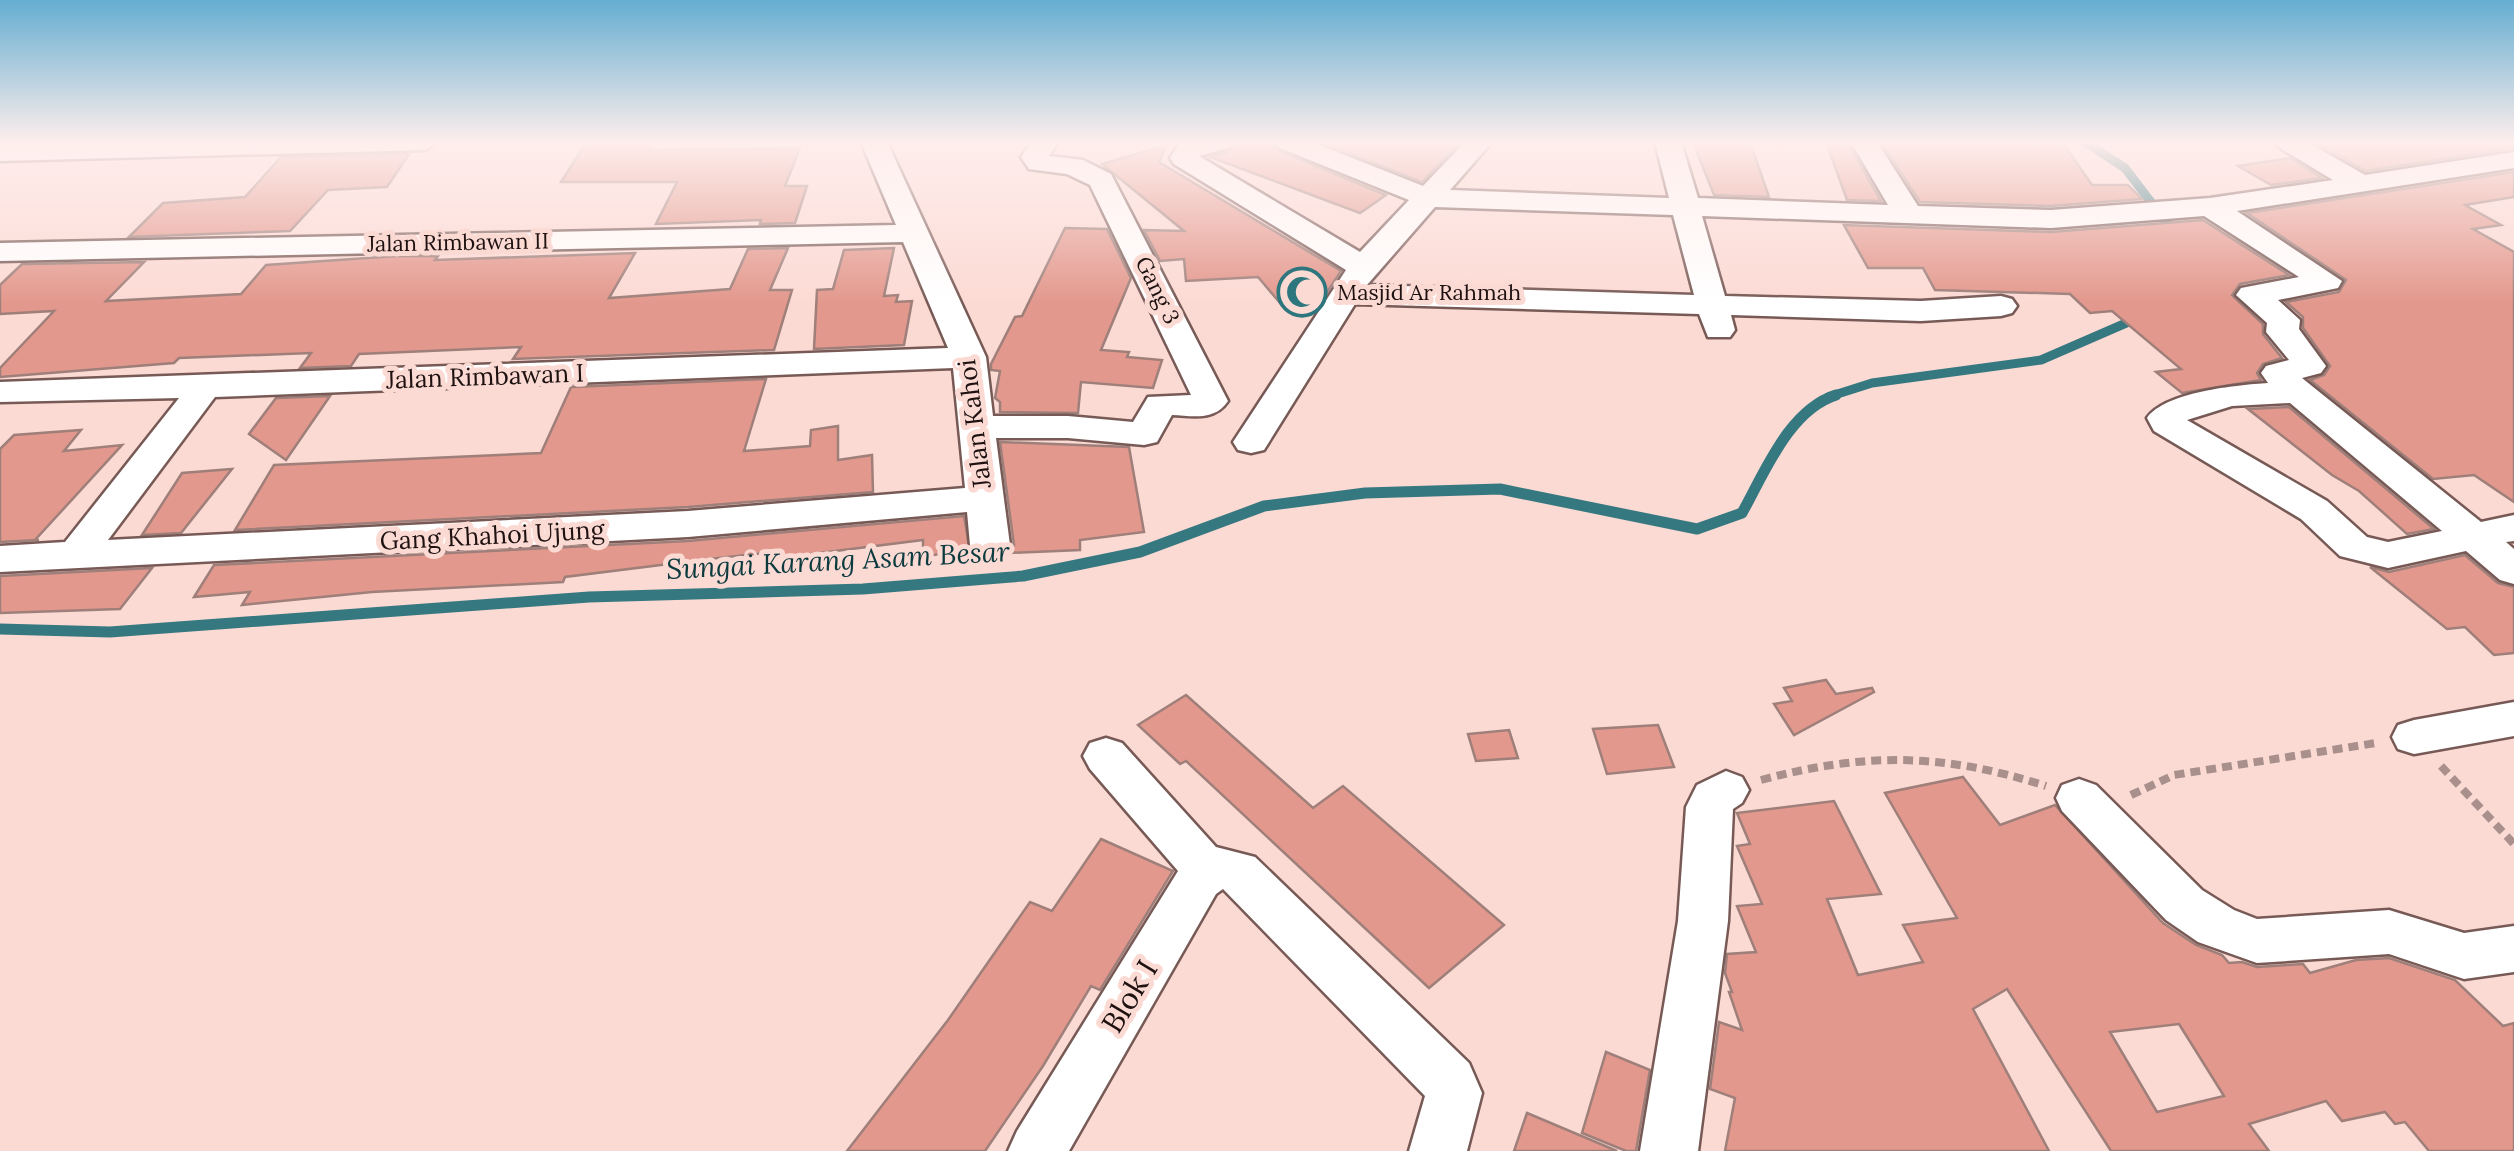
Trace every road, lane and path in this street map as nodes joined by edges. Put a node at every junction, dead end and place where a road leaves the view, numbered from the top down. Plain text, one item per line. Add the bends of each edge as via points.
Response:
1 (899, 196) edge
2 (1108, 196) edge
3 (1245, 196) edge
4 (1423, 196) edge
5 (1431, 196) edge
6 (1682, 196) edge
7 (1897, 196) edge
8 (2276, 196) edge
9 (1429, 198) junction
10 (2210, 207) junction
11 (1686, 209) junction
12 (1909, 216) junction
13 (916, 233) junction
14 (0, 252) edge
15 (1362, 268) junction
16 (1344, 294) junction
17 (2001, 306) dead end
18 (1717, 318) junction
19 (969, 357) junction
20 (206, 387) junction
21 (0, 392) edge
22 (2294, 392) junction
23 (975, 428) junction
24 (1251, 442) dead end
25 (982, 499) junction
26 (2514, 528) edge
27 (2472, 537) junction
28 (990, 546) dead end
29 (0, 558) edge
30 (74, 558) junction
31 (2514, 570) edge
32 (2514, 718) edge
33 (2414, 737) joint
34 (1106, 756) dead end
35 (1726, 790) dead end
36 (2079, 798) dead end
37 (2514, 844) edge
38 (1223, 871) junction
39 (2514, 948) edge
40 (1037, 1151) edge
41 (1438, 1151) edge
42 (1669, 1151) edge

1 - 13 street, Jalan Kahoi
2 - 23 street, Gang 3 via 1210,404 1160,404 1141,434
3 - 15 street
4 - 9 street
5 - 9 street
6 - 11 street
7 - 12 street
8 - 10 street
9 - 11 street
9 - 15 street
10 - 12 street via 2050,219
10 - 22 street via 2327,281 2252,295 2284,320 2282,332 2309,366 2278,373
11 - 12 street
11 - 18 street
13 - 14 street, Jalan Rimbawan II
13 - 19 street, Jalan Kahoi
15 - 16 street
16 - 18 street
16 - 24 street
17 - 18 street
19 - 20 street, Jalan Rimbawan I
19 - 23 street, Jalan Kahoi
20 - 21 street, Jalan Rimbawan I
20 - 30 street
22 - 27 street
22 - 27 street via 2229,396 2170,414 2166,423 2314,510 2344,540 2368,552
23 - 25 street, Jalan Kahoi
25 - 28 street, Jalan Kahoi
25 - 30 street, Gang Khahoi Ujung via 688,524
26 - 27 street
27 - 31 street
29 - 30 street, Gang Khahoi Ujung
32 - 33 street
33 - 37 path
34 - 38 street
35 - 42 street via 1710,807 1702,922
36 - 39 street via 2184,905 2257,941 2389,932 2464,956
38 - 40 street, Blok I via 1199,879
38 - 41 street via 1449,1082 1454,1093

